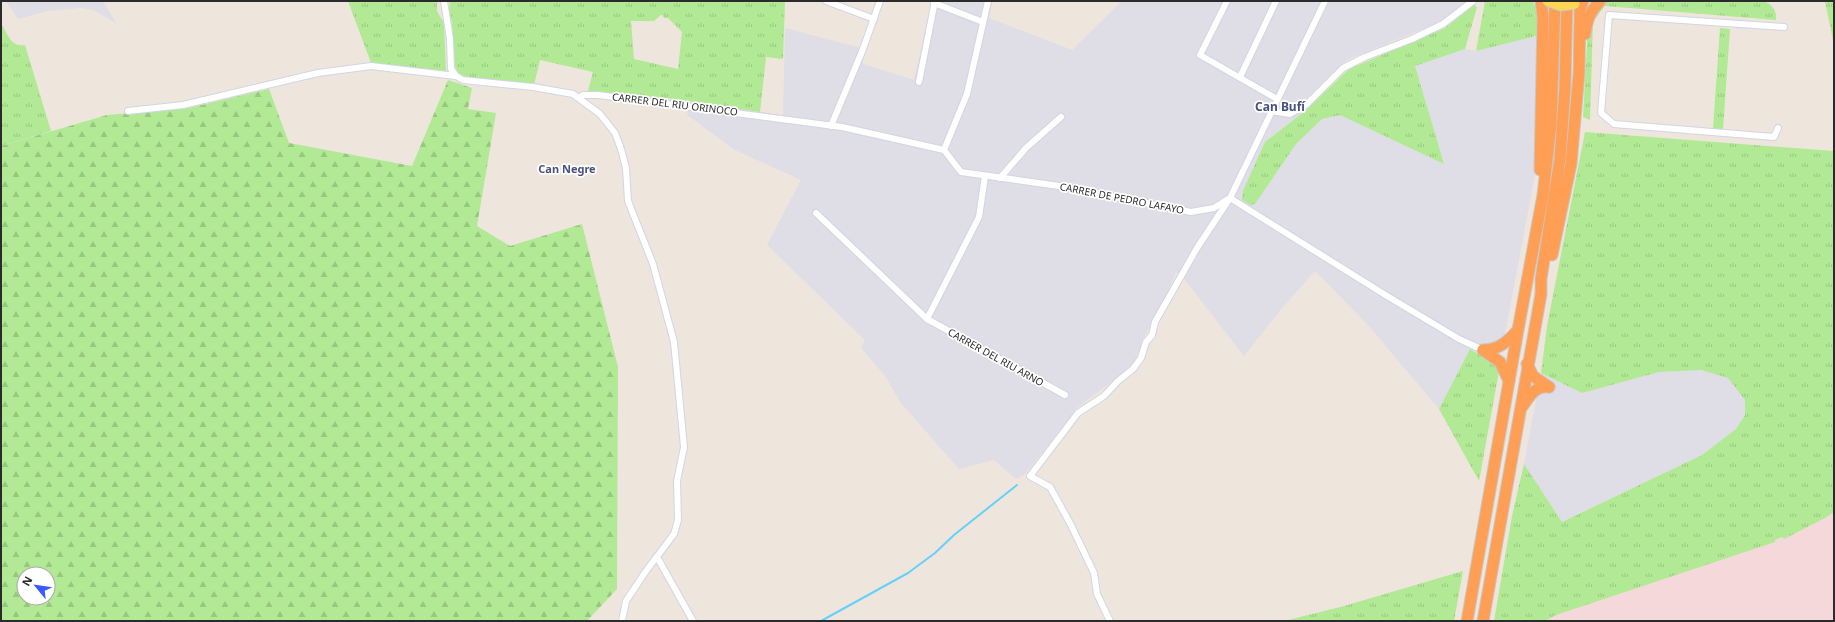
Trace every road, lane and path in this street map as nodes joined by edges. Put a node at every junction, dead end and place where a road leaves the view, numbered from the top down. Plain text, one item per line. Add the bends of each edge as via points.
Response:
1 (444, 1) edge
2 (826, 1) edge
3 (880, 1) edge
4 (988, 1) edge
5 (1227, 1) edge
6 (1276, 1) edge
7 (1325, 1) edge
8 (1473, 1) edge
9 (1541, 1) edge
10 (1547, 1) edge
11 (1555, 1) edge
12 (1600, 1) edge
13 (935, 2) edge
14 (1575, 2) edge
15 (874, 19) junction
16 (983, 22) junction
17 (1784, 28) dead end
18 (456, 76) junction
19 (1240, 77) junction
20 (919, 82) dead end
21 (580, 98) junction
22 (1277, 99) junction
23 (128, 111) dead end
24 (1271, 112) junction
25 (1061, 117) dead end
26 (831, 126) junction
27 (1778, 128) dead end
28 (944, 150) junction
29 (1571, 164) junction
30 (985, 176) junction
31 (1000, 178) junction
32 (1543, 195) junction
33 (1230, 198) junction
34 (816, 213) dead end
35 (1541, 294) junction
36 (927, 319) junction
37 (1518, 330) junction
38 (1483, 350) junction
39 (1527, 364) junction
40 (1509, 381) junction
41 (1065, 395) dead end
42 (1520, 409) junction
43 (657, 557) junction
44 (622, 621) edge
45 (693, 621) edge
46 (1110, 621) edge
47 (1468, 621) edge
48 (1483, 621) edge

1 - 18 street via 450,39 451,69
2 - 15 street
3 - 15 street
4 - 16 street
5 - 19 street via 1200,55
6 - 19 street
7 - 22 street
8 - 24 street via 1443,24 1343,68 1306,105 1290,114
9 - 32 highway via 1544,17 1540,175
10 - 14 main road, bridge via 1560,6
11 - 32 highway via 1551,124
12 - 29 highway via 1586,23 1581,114 1575,155
13 - 16 street
13 - 20 street
14 - 29 highway via 1580,10 1579,73
14 - 35 highway via 1560,159 1541,279
15 - 26 street
16 - 28 street via 967,94
17 - 27 street via 1609,15 1601,114 1614,124 1774,137
18 - 21 street, CARRER DEL RIU ORINOCO via 463,80 566,92
18 - 23 street, CARRER DEL RIU ORINOCO via 371,66 318,73 183,105
19 - 22 street
21 - 26 street, CARRER DEL RIU ORINOCO via 583,95 598,95
21 - 43 street via 600,114 615,133 626,168 628,201 653,264 674,342 684,447 677,481 678,520 674,534
22 - 24 street
24 - 33 street
25 - 31 street via 1026,148
26 - 28 street, CARRER DEL RIU ORINOCO
28 - 30 street, CARRER DE PEDRO LAFAYO via 961,172
29 - 35 highway via 1547,280
30 - 31 street, CARRER DE PEDRO LAFAYO
30 - 36 street via 979,217
31 - 33 street, CARRER DE PEDRO LAFAYO via 1066,187 1191,212 1214,208
32 - 37 highway
33 - 38 street via 1387,296 1459,339
33 - 46 street via 1197,248 1156,322 1152,336 1146,342 1137,364 1104,396 1078,413 1030,476 1050,487 1094,573 1097,594
34 - 36 street, CARRER DEL RIU ARNO
35 - 39 highway
36 - 41 street, CARRER DEL RIU ARNO
37 - 38 highway via 1501,346
37 - 40 highway
38 - 40 highway via 1500,362
39 - 42 highway
39 - 42 highway via 1533,376 1549,387 1535,390
40 - 47 highway
42 - 48 highway
43 - 44 street via 626,601
43 - 45 street

